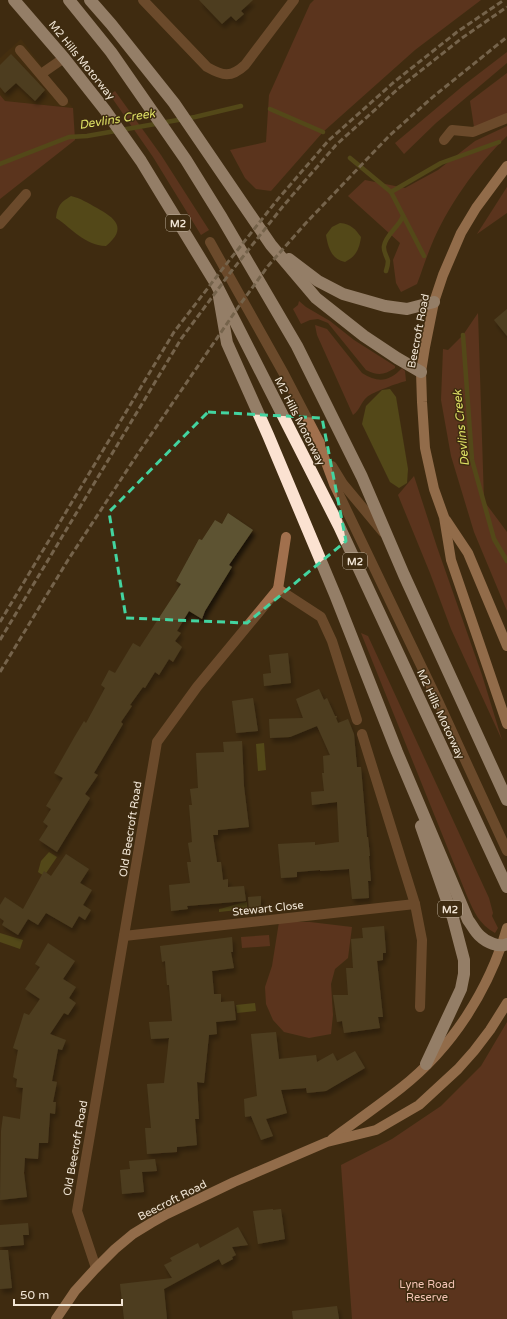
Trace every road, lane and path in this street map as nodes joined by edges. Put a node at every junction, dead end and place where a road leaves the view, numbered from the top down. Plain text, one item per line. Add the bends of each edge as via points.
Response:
1 (14, 0) edge
2 (69, 0) edge
3 (90, 0) edge
4 (143, 0) edge
5 (294, 0) edge
6 (20, 50) dead end
7 (64, 58) junction
8 (41, 74) junction
9 (63, 101) dead end
10 (507, 118) edge
11 (444, 140) dead end
12 (505, 170) edge
13 (26, 194) dead end
14 (0, 224) edge
15 (210, 242) dead end
16 (271, 245) junction
17 (216, 284) junction
18 (434, 302) junction
19 (421, 372) junction
20 (317, 438) junction
21 (444, 517) junction
22 (286, 537) dead end
23 (390, 540) junction
24 (278, 589) junction
25 (507, 646) edge
26 (357, 720) dead end
27 (507, 724) edge
28 (362, 734) dead end
29 (397, 752) junction
30 (507, 800) edge
31 (507, 851) edge
32 (507, 887) edge
33 (415, 904) junction
34 (507, 928) edge
35 (124, 936) junction
36 (504, 945) edge
37 (507, 1003) edge
38 (420, 1007) dead end
39 (426, 1064) junction
40 (327, 1142) junction
41 (96, 1268) junction
42 (56, 1319) edge

1 - 7 highway, M2 Hills Motorway / M2
2 - 23 highway via 149,106 222,218 297,346
3 - 16 highway via 174,103
4 - 5 street via 207,67 227,75 238,72 246,65
6 - 8 street
7 - 8 street
7 - 17 highway, M2 Hills Motorway / M2 via 141,161
8 - 9 street
10 - 11 street via 473,132 452,130
12 - 18 main road, Beecroft Road via 479,203 461,233
13 - 14 street
15 - 20 street
16 - 18 highway via 318,282 343,294 406,309
16 - 19 highway via 316,298 364,336
17 - 29 highway, M2 via 227,343 336,596
17 - 32 highway, M2 Hills Motorway / M2 via 339,526
18 - 19 main road, Beecroft Road
19 - 21 main road, Beecroft Road via 425,448 434,489
20 - 23 street via 343,484
20 - 31 street via 334,484
21 - 25 main road, Beecroft Road via 468,553
21 - 27 main road, Beecroft Road via 451,560
22 - 24 street
23 - 30 highway
24 - 26 street via 321,617 332,641
24 - 35 street, Old Beecroft Road via 197,687 157,742
28 - 33 street
29 - 36 highway, M2 via 468,920 480,937 492,944
29 - 39 highway, M2 via 402,774 454,918 464,960 461,990
33 - 35 street, Stewart Close
33 - 38 street via 422,940
34 - 36 main road, Beecroft Road
35 - 41 street, Old Beecroft Road via 77,1211
36 - 39 main road, Beecroft Road via 469,1012 438,1053
37 - 40 main road, Beecroft Road via 474,1051 419,1105 376,1130
39 - 40 main road, Beecroft Road via 402,1087
40 - 41 main road, Beecroft Road via 167,1214 133,1234
41 - 42 main road, Beecroft Road via 75,1291

